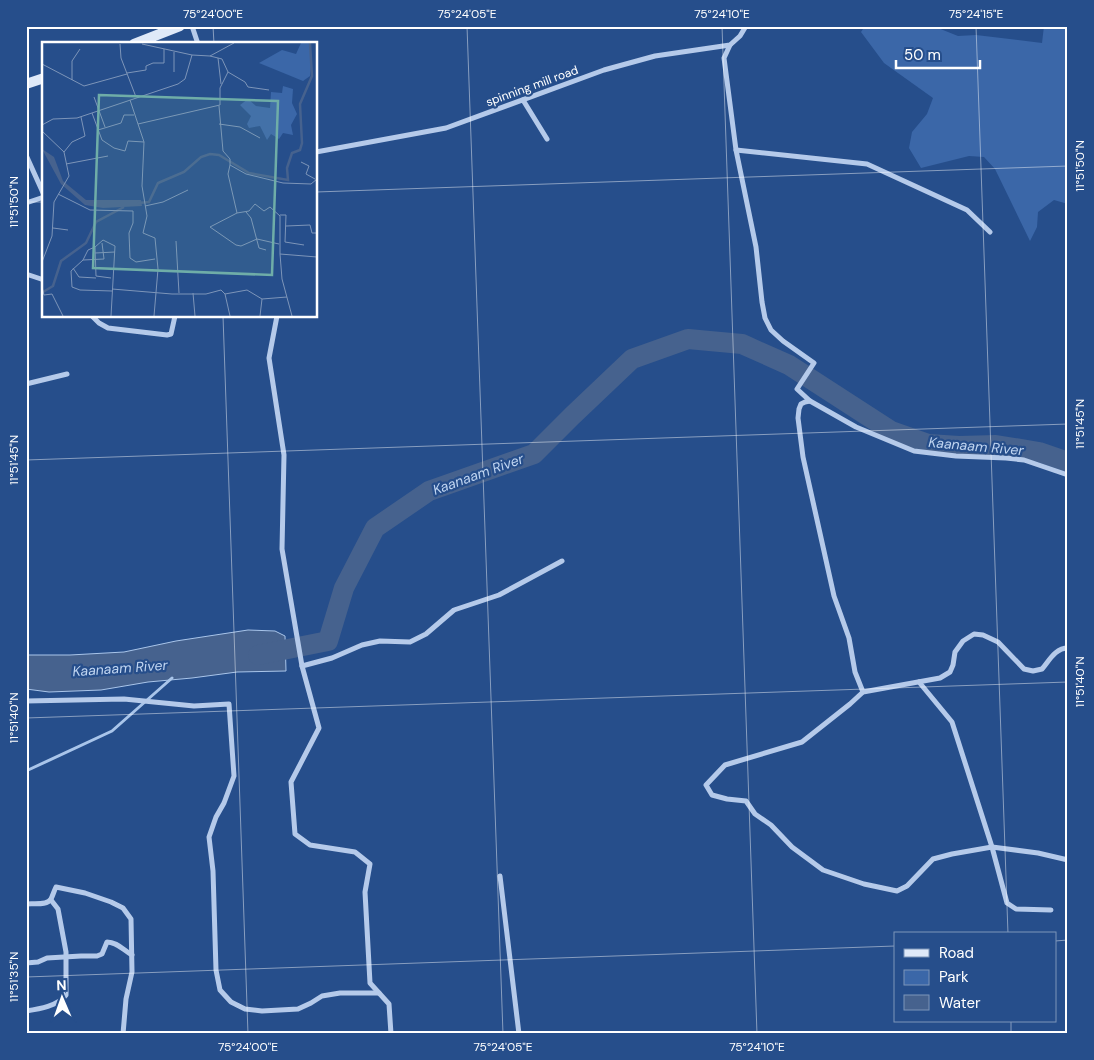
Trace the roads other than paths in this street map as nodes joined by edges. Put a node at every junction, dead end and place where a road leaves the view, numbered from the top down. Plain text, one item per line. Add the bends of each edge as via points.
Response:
1 (180, 26) edge
2 (192, 26) edge
3 (746, 26) edge
4 (139, 42) edge
5 (197, 42) edge
6 (730, 44) junction
7 (42, 79) edge
8 (26, 84) edge
9 (523, 100) junction
10 (547, 139) dead end
11 (736, 150) junction
12 (318, 152) edge
13 (26, 155) edge
14 (42, 191) edge
15 (42, 197) edge
16 (26, 203) edge
17 (990, 232) dead end
18 (26, 274) edge
19 (42, 279) edge
20 (94, 318) edge
21 (175, 318) edge
22 (277, 318) edge
23 (67, 374) dead end
24 (26, 384) edge
25 (810, 401) junction
26 (1068, 475) edge
27 (562, 561) dead end
28 (1068, 648) edge
29 (302, 666) junction
30 (919, 682) junction
31 (863, 692) junction
32 (26, 701) edge
33 (992, 847) junction
34 (1068, 860) edge
35 (500, 876) dead end
36 (50, 900) junction
37 (26, 904) edge
38 (1050, 910) dead end
39 (132, 955) junction
40 (66, 956) junction
41 (26, 963) edge
42 (379, 993) junction
43 (26, 1012) edge
44 (123, 1034) edge
45 (391, 1034) edge
46 (519, 1034) edge

1 - 4 street
2 - 5 street
3 - 6 street
6 - 9 street, spinning mill road via 655,56 604,70
6 - 11 street via 724,58
7 - 8 street
9 - 10 street
9 - 12 street, spinning mill road via 446,128
11 - 17 street via 867,164 967,210
11 - 25 street via 756,247 765,318 771,330 814,363 797,389
13 - 14 street
15 - 16 street
18 - 19 street
20 - 21 street via 108,328 167,335 171,334
22 - 29 street via 269,358 284,455 282,549
23 - 24 street
25 - 26 street via 856,427 914,451 1024,460
25 - 31 street via 801,404 799,409 803,457 834,596
27 - 29 street via 499,595 454,610 426,634 410,642 362,645
28 - 30 street via 1055,652 1042,669 1033,671 1024,669 998,642 974,634 955,652 950,672 940,678
29 - 42 street via 319,728 291,782 295,834 310,845 355,852 370,864 366,892 370,983
30 - 31 street
30 - 33 street via 952,722
31 - 33 street via 802,742 725,765 706,785 712,795 746,801 755,814 823,870 897,891 933,859
32 - 42 street via 124,699 194,706 229,704 234,776 209,837 216,970 220,990 230,1002 245,1009 262,1011 298,1009 322,996 340,993
33 - 34 street
33 - 38 street via 1007,903 1016,909
35 - 46 street
36 - 37 street
36 - 39 street via 56,887 85,893 124,908 131,919
36 - 40 street via 58,909
39 - 40 street via 118,944 106,942 102,954 97,956
39 - 44 street
40 - 41 street
40 - 43 street via 66,995 51,1005
42 - 45 street via 389,1004

